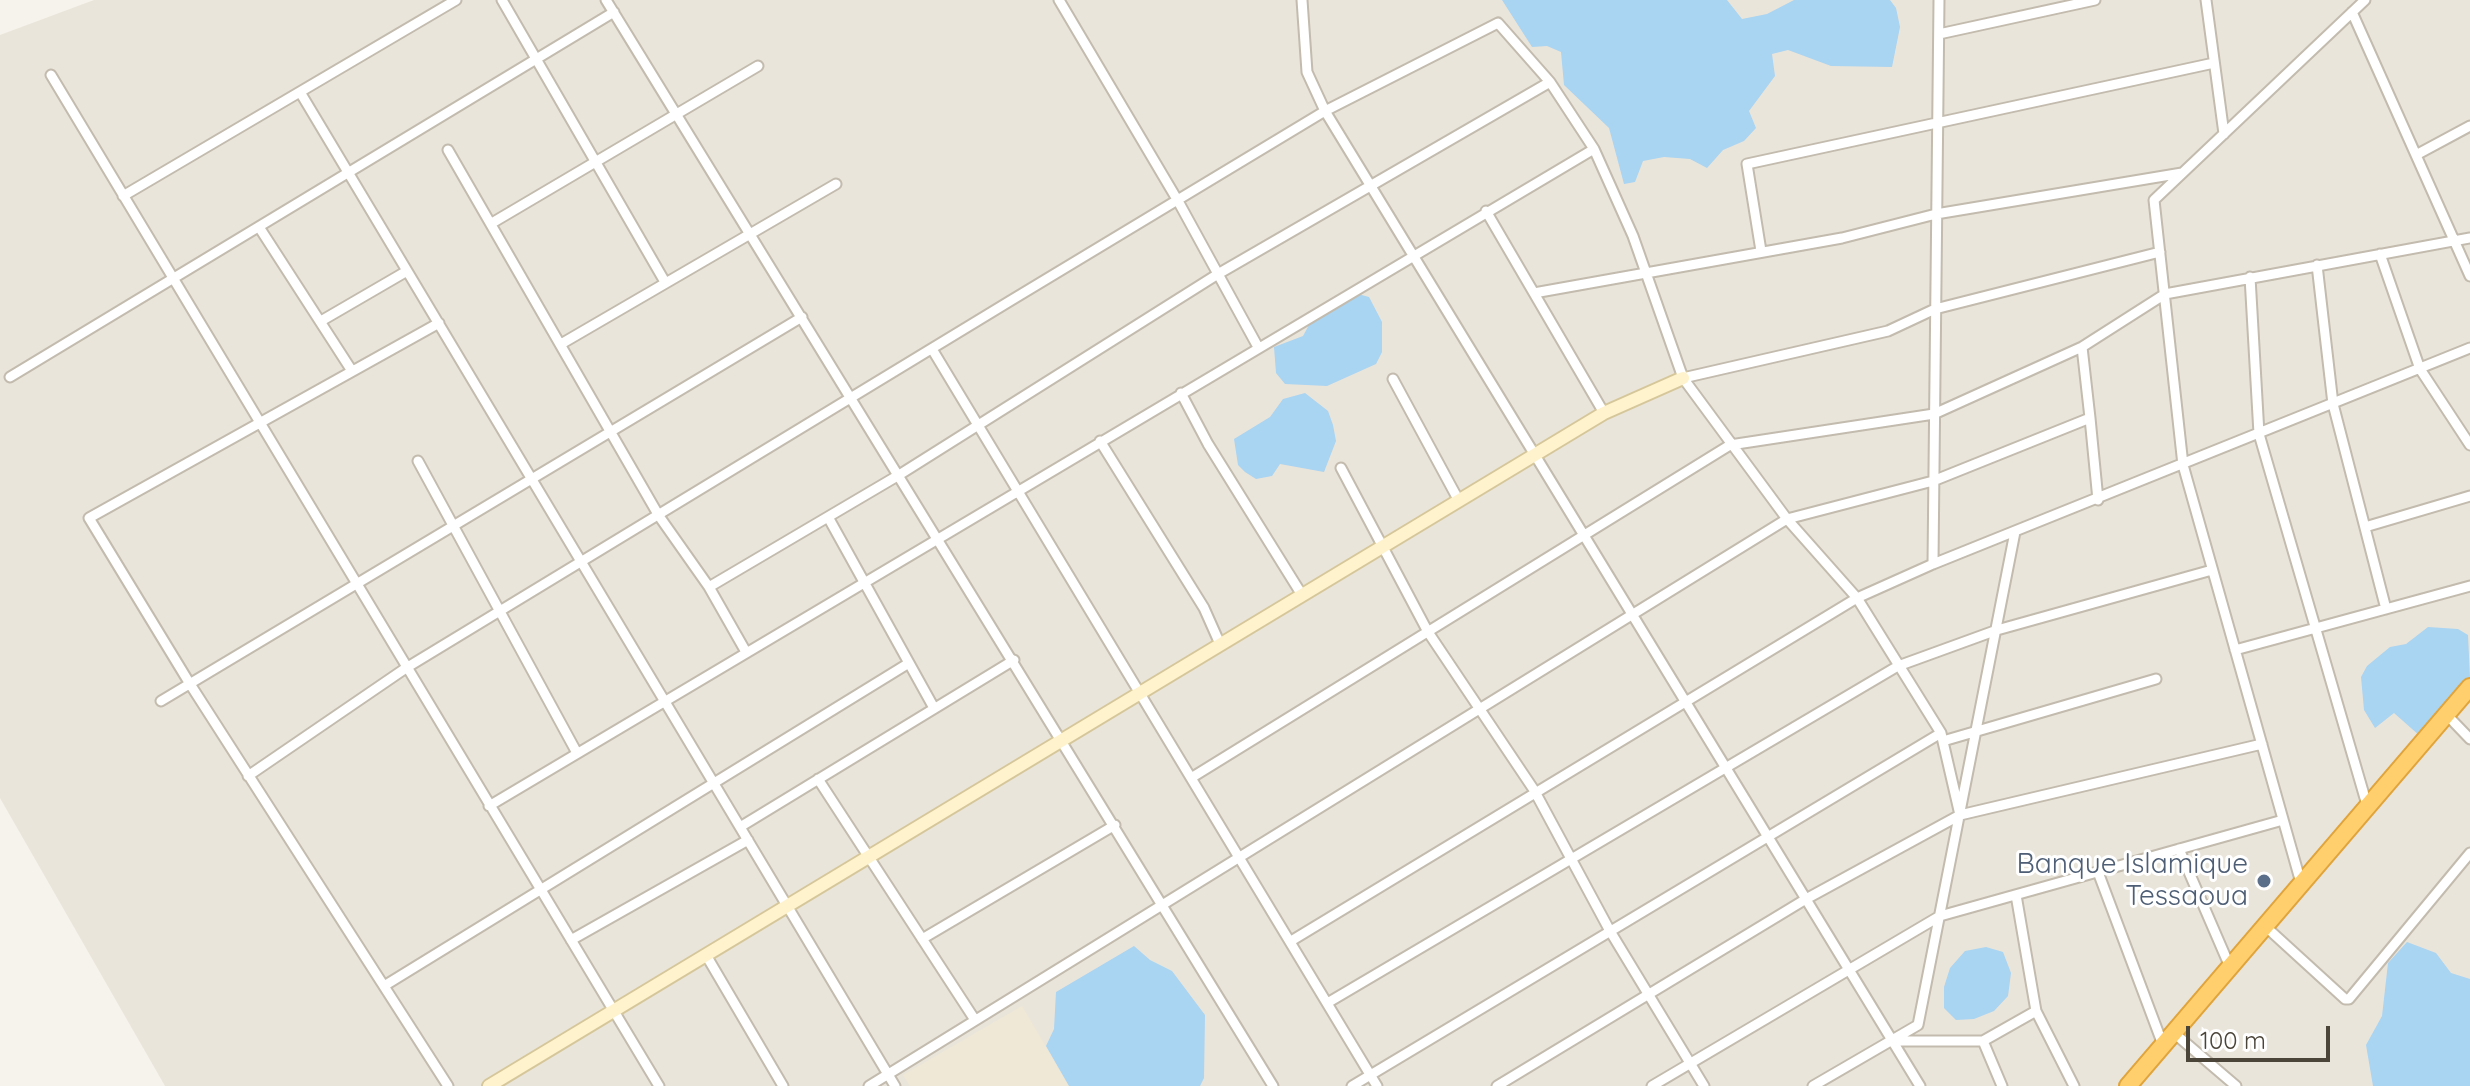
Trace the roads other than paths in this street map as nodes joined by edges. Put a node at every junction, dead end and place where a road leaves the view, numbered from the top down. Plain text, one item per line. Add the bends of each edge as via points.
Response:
1 (456, 0) edge
2 (502, 0) edge
3 (606, 0) edge
4 (1059, 0) edge
5 (1302, 0) edge
6 (1939, 0) edge
7 (2095, 0) edge
8 (2206, 0) edge
9 (2365, 0) edge
10 (614, 12) junction
11 (2352, 12) junction
12 (1939, 34) junction
13 (536, 59) junction
14 (2214, 63) junction
15 (758, 66) dead end
16 (51, 75) dead end
17 (1550, 82) junction
18 (300, 92) junction
19 (1325, 111) junction
20 (676, 114) junction
21 (1937, 124) junction
22 (2470, 126) edge
23 (2224, 134) junction
24 (1594, 149) junction
25 (448, 150) dead end
26 (2416, 155) junction
27 (595, 162) junction
28 (348, 173) junction
29 (2182, 173) junction
30 (1370, 183) junction
31 (836, 184) dead end
32 (123, 196) junction
33 (1178, 201) junction
34 (1486, 211) junction
35 (1936, 214) junction
36 (492, 223) junction
37 (259, 227) junction
38 (749, 231) junction
39 (2470, 238) edge
40 (2455, 241) junction
41 (1761, 251) junction
42 (2160, 252) junction
43 (1413, 254) junction
44 (2380, 254) junction
45 (2317, 265) junction
46 (407, 271) junction
47 (1645, 273) junction
48 (1218, 274) junction
49 (2470, 276) edge
50 (2250, 277) junction
51 (173, 279) junction
52 (665, 282) junction
53 (1534, 293) junction
54 (2165, 294) junction
55 (1935, 309) junction
56 (802, 317) junction
57 (321, 321) junction
58 (439, 323) junction
59 (561, 344) junction
60 (1258, 347) junction
61 (2082, 347) junction
62 (2470, 348) edge
63 (932, 349) junction
64 (2420, 369) junction
65 (352, 371) junction
66 (10, 377) dead end
67 (1683, 378) junction
68 (1393, 379) dead end
69 (1181, 393) junction
70 (853, 399) junction
71 (2333, 404) junction
72 (1604, 413) junction
73 (1934, 414) junction
74 (2090, 418) junction
75 (258, 423) junction
76 (978, 425) junction
77 (611, 431) junction
78 (2259, 434) junction
79 (1100, 441) junction
80 (1730, 445) junction
81 (2470, 445) edge
82 (1536, 455) junction
83 (418, 461) dead end
84 (2183, 465) junction
85 (1341, 468) dead end
86 (899, 475) junction
87 (532, 479) junction
88 (1933, 481) junction
89 (1018, 490) junction
90 (2470, 496) edge
91 (2098, 500) junction
92 (1459, 501) junction
93 (659, 516) junction
94 (828, 517) junction
95 (1787, 519) junction
96 (453, 526) junction
97 (2365, 527) junction
98 (2015, 532) junction
99 (1585, 536) junction
100 (938, 538) junction
101 (1380, 548) junction
102 (582, 563) junction
103 (1933, 564) junction
104 (2212, 570) junction
105 (864, 582) junction
106 (355, 585) junction
107 (2470, 586) edge
108 (709, 587) junction
109 (1302, 595) junction
110 (1857, 598) junction
111 (2386, 609) junction
112 (501, 611) junction
113 (1633, 614) junction
114 (2315, 628) junction
115 (1997, 630) junction
116 (1428, 632) junction
117 (1220, 644) junction
118 (2235, 650) junction
119 (746, 652) junction
120 (1014, 660) junction
121 (909, 663) junction
122 (1898, 666) junction
123 (406, 668) junction
124 (2156, 679) dead end
125 (190, 684) junction
126 (2470, 687) edge
127 (1142, 692) junction
128 (161, 701) dead end
129 (665, 701) junction
130 (1688, 701) junction
131 (934, 708) junction
132 (1480, 712) junction
133 (2446, 714) junction
134 (1977, 731) junction
135 (1942, 737) junction
136 (2470, 739) edge
137 (1063, 740) junction
138 (2262, 744) junction
139 (577, 753) junction
140 (1725, 766) junction
141 (248, 776) junction
142 (1191, 778) junction
143 (818, 779) junction
144 (714, 783) junction
145 (1535, 793) junction
146 (2367, 805) junction
147 (489, 806) junction
148 (1960, 815) junction
149 (2283, 820) junction
150 (1115, 825) junction
151 (740, 827) junction
152 (1768, 836) junction
153 (748, 840) junction
154 (2179, 849) junction
155 (2470, 853) edge
156 (869, 857) junction
157 (1239, 858) junction
158 (1571, 860) junction
159 (2098, 872) junction
160 (2301, 883) junction
161 (540, 890) junction
162 (2016, 895) junction
163 (1806, 899) junction
164 (1163, 904) junction
165 (787, 906) junction
166 (1940, 916) junction
167 (2265, 926) junction
168 (1610, 931) junction
169 (922, 939) junction
170 (571, 940) junction
171 (1291, 941) junction
172 (706, 955) junction
173 (2230, 967) junction
174 (1850, 971) junction
175 (384, 986) junction
176 (1649, 995) junction
177 (1329, 1002) junction
178 (613, 1011) junction
179 (2036, 1011) junction
180 (975, 1020) junction
181 (2169, 1039) junction
182 (1893, 1041) junction
183 (1983, 1041) junction
184 (1690, 1063) junction
185 (888, 1074) junction
186 (1370, 1075) junction
187 (2130, 1085) edge
188 (448, 1086) edge
189 (489, 1086) edge
190 (659, 1086) edge
191 (783, 1086) edge
192 (869, 1086) edge
193 (895, 1086) edge
194 (1273, 1086) edge
195 (1352, 1086) edge
196 (1377, 1086) edge
197 (1497, 1086) edge
198 (1652, 1086) edge
199 (1704, 1086) edge
200 (1813, 1086) edge
201 (1920, 1086) edge
202 (2002, 1086) edge
203 (2074, 1086) edge
204 (2236, 1086) edge

1 - 18 street
2 - 13 street
3 - 10 street
4 - 33 street
5 - 19 street via 1307,72
6 - 12 street
7 - 12 street
8 - 14 street
9 - 11 street
10 - 13 street
10 - 20 street
11 - 23 street
11 - 26 street
12 - 21 street
13 - 27 street
13 - 28 street
14 - 21 street
14 - 23 street
15 - 20 street
16 - 32 street
17 - 19 street via 1498,23
17 - 24 street
17 - 30 street
18 - 28 street
18 - 32 street
19 - 30 street
19 - 33 street
20 - 27 street
20 - 38 street
21 - 35 street
21 - 41 street via 1747,164
22 - 26 street
23 - 29 street
24 - 34 street
24 - 47 street
25 - 36 street
26 - 40 street
27 - 36 street
27 - 52 street
28 - 37 street
28 - 46 street
29 - 35 street
29 - 42 street via 2154,200
30 - 43 street
30 - 48 street
31 - 38 street
32 - 51 street
33 - 48 street
33 - 63 street
34 - 43 street
34 - 53 street
35 - 41 street via 1842,238
35 - 55 street
36 - 59 street
37 - 51 street
37 - 57 street
38 - 52 street
38 - 56 street
39 - 40 street
40 - 44 street
40 - 49 street
41 - 47 street
42 - 54 street
42 - 55 street
43 - 60 street
43 - 82 street
44 - 45 street
44 - 64 street
45 - 50 street
45 - 71 street
46 - 57 street
46 - 58 street
47 - 53 street
47 - 67 street
48 - 60 street
48 - 76 street
50 - 54 street
50 - 78 street
51 - 66 street
51 - 75 street
52 - 59 street
53 - 72 street
54 - 61 street
54 - 84 street
55 - 67 street via 1888,331
55 - 73 street
56 - 70 street
56 - 77 street
57 - 65 street
58 - 65 street
58 - 87 street
59 - 77 street
60 - 69 street
61 - 73 street
61 - 74 street
62 - 64 street
63 - 70 street
63 - 76 street
64 - 71 street
64 - 81 street
65 - 75 street
67 - 72 street
67 - 80 street
68 - 92 street
69 - 79 street
69 - 109 street
70 - 86 street
70 - 93 street
71 - 78 street
71 - 97 street
72 - 82 street
73 - 80 street
73 - 88 street
74 - 88 street
74 - 91 street
75 - 106 street
75 - 125 street via 89,518
76 - 86 street
76 - 89 street
77 - 87 street
77 - 93 street
78 - 84 street
78 - 114 street
79 - 89 street
79 - 117 street via 1204,608
80 - 95 street
80 - 99 street
82 - 92 street
82 - 99 street
83 - 96 street
84 - 91 street
84 - 104 street
85 - 101 street
86 - 94 street
86 - 100 street
87 - 96 street
87 - 102 street
88 - 95 street
88 - 103 street
89 - 100 street
89 - 127 street
90 - 97 street
91 - 98 street
92 - 101 street
93 - 102 street
93 - 108 street
94 - 105 street
94 - 108 street
95 - 110 street
95 - 113 street
96 - 106 street
96 - 112 street
97 - 111 street
98 - 103 street
98 - 115 street
99 - 113 street
99 - 116 street
100 - 105 street
100 - 120 street
101 - 109 street
101 - 116 street
102 - 112 street
102 - 129 street
103 - 110 street
104 - 115 street
104 - 118 street
105 - 119 street
105 - 121 street
106 - 123 street
106 - 125 street
107 - 111 street
108 - 119 street
109 - 117 street
110 - 122 street
110 - 130 street
111 - 114 street
112 - 123 street
112 - 139 street
113 - 130 street
113 - 132 street
114 - 118 street
114 - 146 street
115 - 122 street
115 - 134 street
116 - 132 street
116 - 142 street
117 - 127 street
118 - 138 street
119 - 129 street
120 - 131 street
120 - 137 street
121 - 131 street
121 - 144 street
122 - 135 street
122 - 140 street
123 - 141 street
123 - 147 street
124 - 134 street
125 - 128 street
125 - 141 street
126 - 133 highway
127 - 137 street
127 - 142 street
129 - 139 street
129 - 144 street
130 - 140 street
130 - 145 street
131 - 143 street
132 - 145 street
132 - 157 street
133 - 136 street
133 - 146 highway
134 - 135 street
134 - 148 street
135 - 148 street
135 - 152 street
137 - 150 street
137 - 156 street
138 - 148 street
138 - 149 street
139 - 147 street
140 - 152 street
140 - 158 street
141 - 175 street
142 - 157 street
143 - 151 street
143 - 156 street
144 - 151 street
144 - 161 street
145 - 158 street
145 - 171 street
146 - 160 highway
147 - 161 street
148 - 163 street
148 - 166 street
149 - 154 street
149 - 160 street
150 - 164 street
150 - 169 street
151 - 153 street
152 - 163 street
152 - 168 street
153 - 165 street
153 - 170 street
154 - 159 street
154 - 173 street
155 - 167 street via 2349,999
156 - 165 street
156 - 169 street
157 - 164 street
157 - 171 street
158 - 168 street
158 - 177 street
159 - 162 street
159 - 181 street
160 - 167 highway
161 - 170 street
161 - 175 street
162 - 166 street
162 - 179 street
163 - 174 street
163 - 176 street
164 - 180 street
164 - 194 street
165 - 172 street
165 - 185 street
166 - 174 street
166 - 182 street via 1918,1025
167 - 173 highway
168 - 176 street
168 - 186 street
169 - 180 street
170 - 178 street
171 - 177 street
172 - 178 street
172 - 191 street
173 - 181 highway
174 - 182 street
174 - 184 street
175 - 188 street
176 - 184 street
176 - 197 street
177 - 186 street
178 - 189 street
178 - 190 street
179 - 183 street
179 - 203 street
180 - 185 street
181 - 187 highway
181 - 204 street
182 - 183 street
182 - 200 street
182 - 201 street
183 - 202 street
184 - 198 street
184 - 199 street
185 - 192 street
185 - 193 street
186 - 195 street
186 - 196 street

